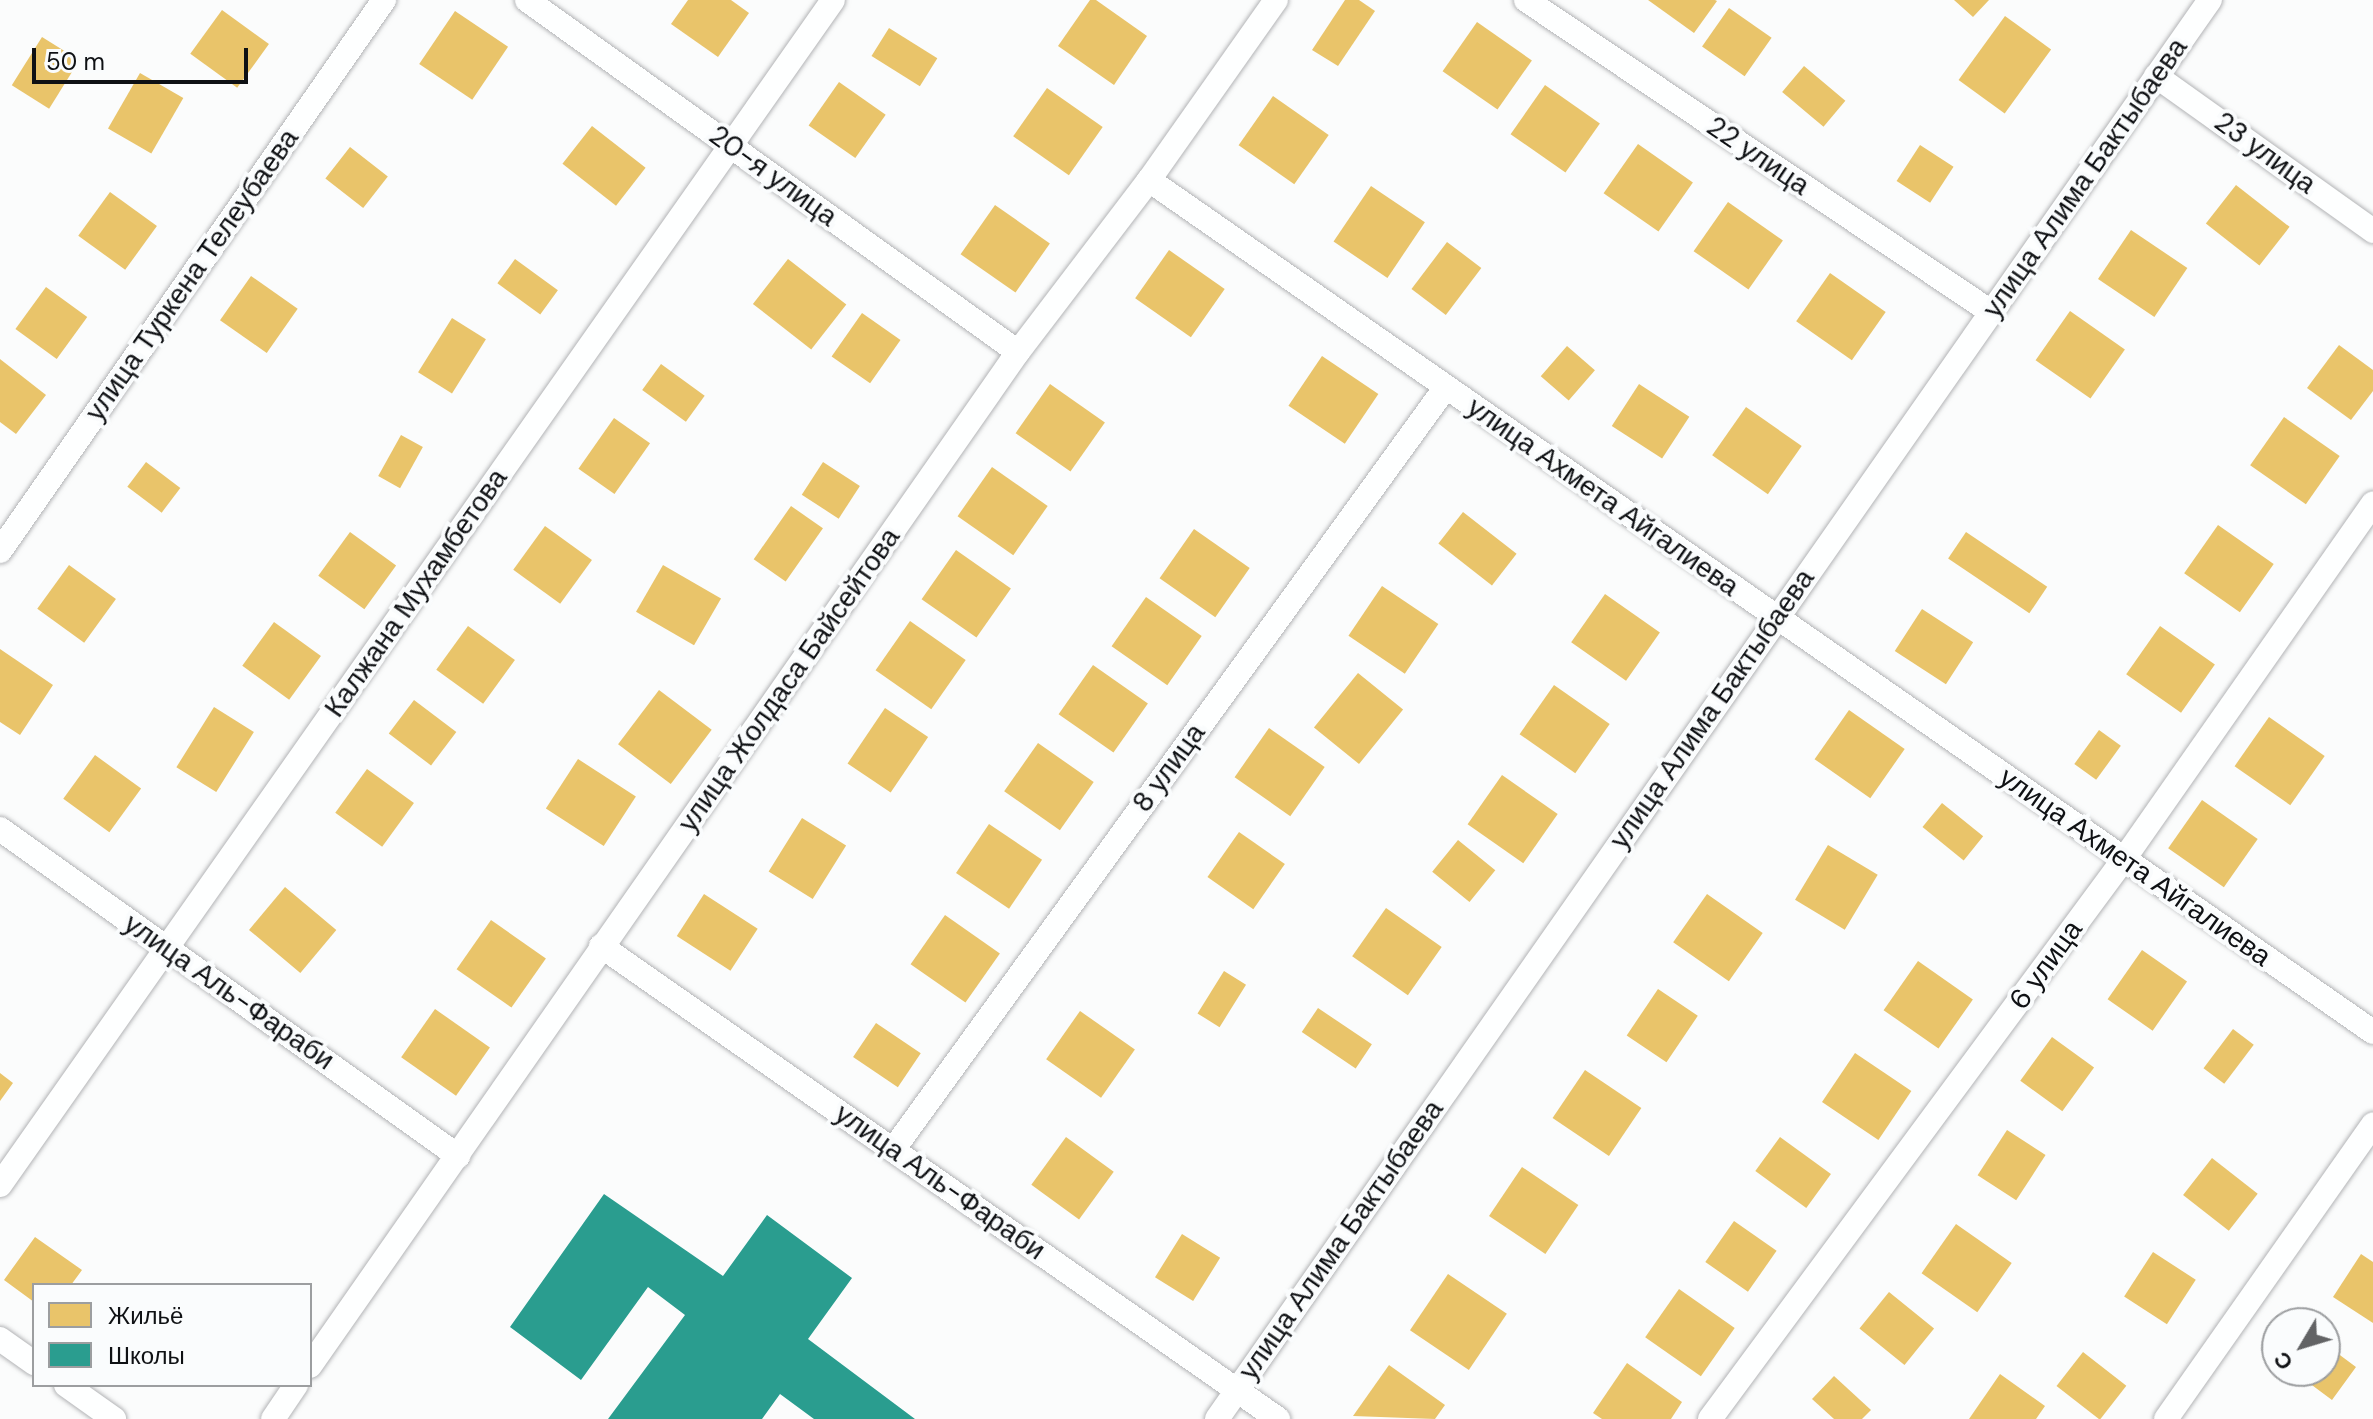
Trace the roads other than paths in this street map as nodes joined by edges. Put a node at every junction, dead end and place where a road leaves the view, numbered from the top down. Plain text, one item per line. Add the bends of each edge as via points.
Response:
1 (384, 0) edge
2 (527, 0) edge
3 (833, 0) edge
4 (1276, 0) edge
5 (1526, 0) edge
6 (2200, 3) edge
7 (2156, 76) junction
8 (729, 145) junction
9 (1149, 180) junction
10 (2373, 231) edge
11 (1991, 312) junction
12 (1018, 352) junction
13 (1446, 387) junction
14 (2373, 504) edge
15 (0, 551) edge
16 (1776, 617) junction
17 (0, 829) edge
18 (2124, 859) junction
19 (601, 946) junction
20 (168, 949) junction
21 (2373, 1032) edge
22 (2373, 1125) edge
23 (893, 1150) junction
24 (458, 1156) junction
25 (0, 1185) edge
26 (0, 1339) edge
27 (32, 1362) edge
28 (312, 1363) edge
29 (69, 1387) edge
30 (295, 1387) edge
31 (1236, 1390) junction
32 (114, 1419) edge
33 (273, 1419) edge
34 (1217, 1419) edge
35 (1278, 1419) edge
36 (1710, 1419) edge
37 (2166, 1419) edge

1 - 15 street, улица Туркена Телеубаева
2 - 8 street, 20-я улица
3 - 8 street, Калжана Мухамбетова
4 - 9 street, улица Жолдаса Байсейтова
5 - 11 street, 22 улица
6 - 7 street, улица Алима Бактыбаева
7 - 10 street, 23 улица
7 - 11 street, улица Алима Бактыбаева
8 - 12 street, 20-я улица
8 - 20 street, Калжана Мухамбетова
9 - 12 street, улица Жолдаса Байсейтова
9 - 13 street, улица Ахмета Айгалиева
11 - 16 street, улица Алима Бактыбаева
12 - 19 street, улица Жолдаса Байсейтова
13 - 16 street, улица Ахмета Айгалиева
13 - 23 street, 8 улица
14 - 18 street, 6 улица
16 - 18 street, улица Ахмета Айгалиева
16 - 31 street, улица Алима Бактыбаева
17 - 20 street, улица Аль-Фараби
18 - 21 street, улица Ахмета Айгалиева
18 - 36 street, 6 улица
19 - 23 street, улица Аль-Фараби
19 - 24 street, улица Жолдаса Байсейтова
20 - 24 street, улица Аль-Фараби
20 - 25 street, Калжана Мухамбетова
22 - 37 street
23 - 31 street, улица Аль-Фараби
24 - 28 street, улица Жолдаса Байсейтова
26 - 27 street
29 - 32 street
30 - 33 street
31 - 34 street, улица Алима Бактыбаева
31 - 35 street, улица Аль-Фараби

